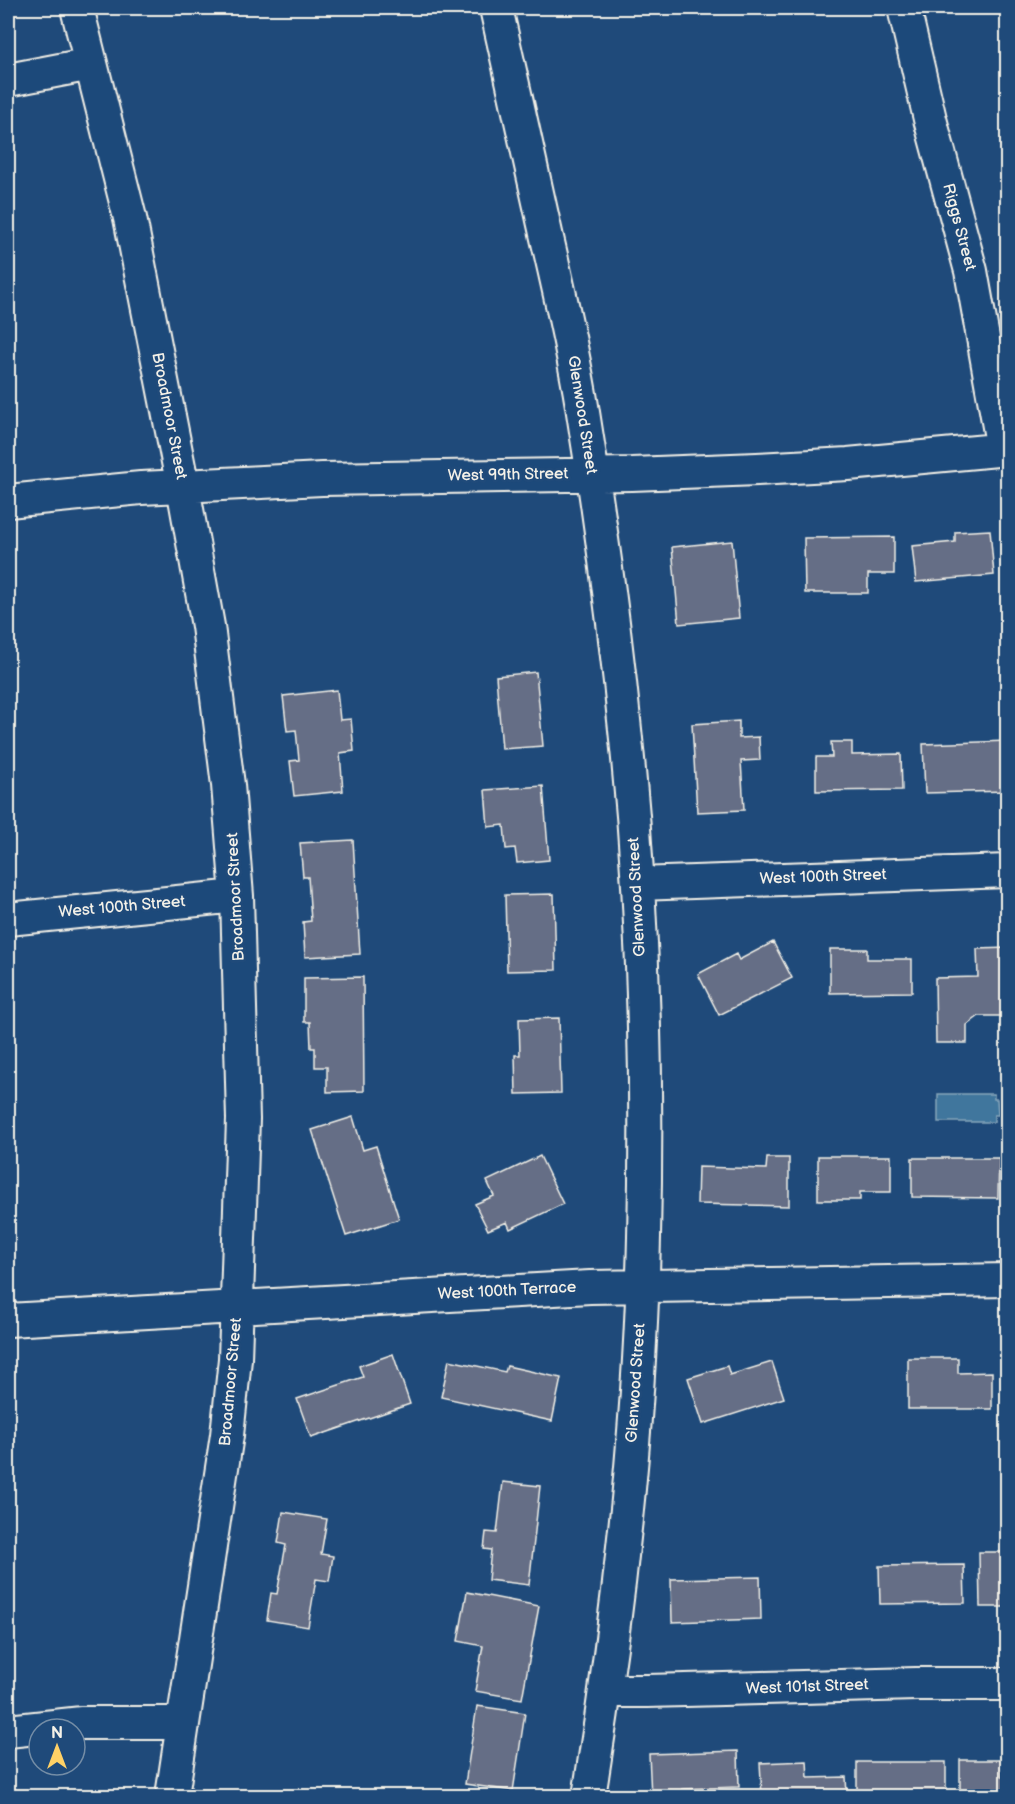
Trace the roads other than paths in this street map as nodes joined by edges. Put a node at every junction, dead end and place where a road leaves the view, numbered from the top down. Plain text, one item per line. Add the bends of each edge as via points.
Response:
1 (77, 8) edge
2 (496, 8) edge
3 (904, 8) edge
4 (91, 64) junction
5 (8, 80) edge
6 (1005, 449) edge
7 (591, 474) junction
8 (183, 486) junction
9 (8, 501) edge
10 (1008, 871) edge
11 (638, 884) junction
12 (237, 896) junction
13 (8, 918) edge
14 (1008, 1280) edge
15 (642, 1287) junction
16 (237, 1306) junction
17 (8, 1320) edge
18 (1008, 1684) edge
19 (606, 1691) junction
20 (183, 1723) junction
21 (8, 1731) edge
22 (172, 1797) edge
23 (589, 1797) edge

1 - 4 street, Broadmoor Street
2 - 7 street, Glenwood Street via 565,317
3 - 6 street, Riggs Street via 972,272
4 - 5 street
4 - 8 street, Broadmoor Street via 130,218
6 - 7 street, West 99th Street via 780,468
7 - 8 street, West 99th Street
7 - 11 street, Glenwood Street via 627,741
8 - 9 street, West 99th Street
8 - 12 street, Broadmoor Street via 208,626
10 - 11 street, West 100th Street
11 - 15 street, Glenwood Street via 644,1043
12 - 13 street, West 100th Street
12 - 16 street, Broadmoor Street via 243,1119
14 - 15 street, West 100th Terrace
15 - 16 street, West 100th Terrace
15 - 19 street, Glenwood Street via 627,1510
16 - 17 street, West 100th Terrace
16 - 20 street, Broadmoor Street via 227,1435
18 - 19 street, West 101st Street
19 - 23 street, Glenwood Street
20 - 21 street via 82,1723
20 - 22 street, Broadmoor Street

